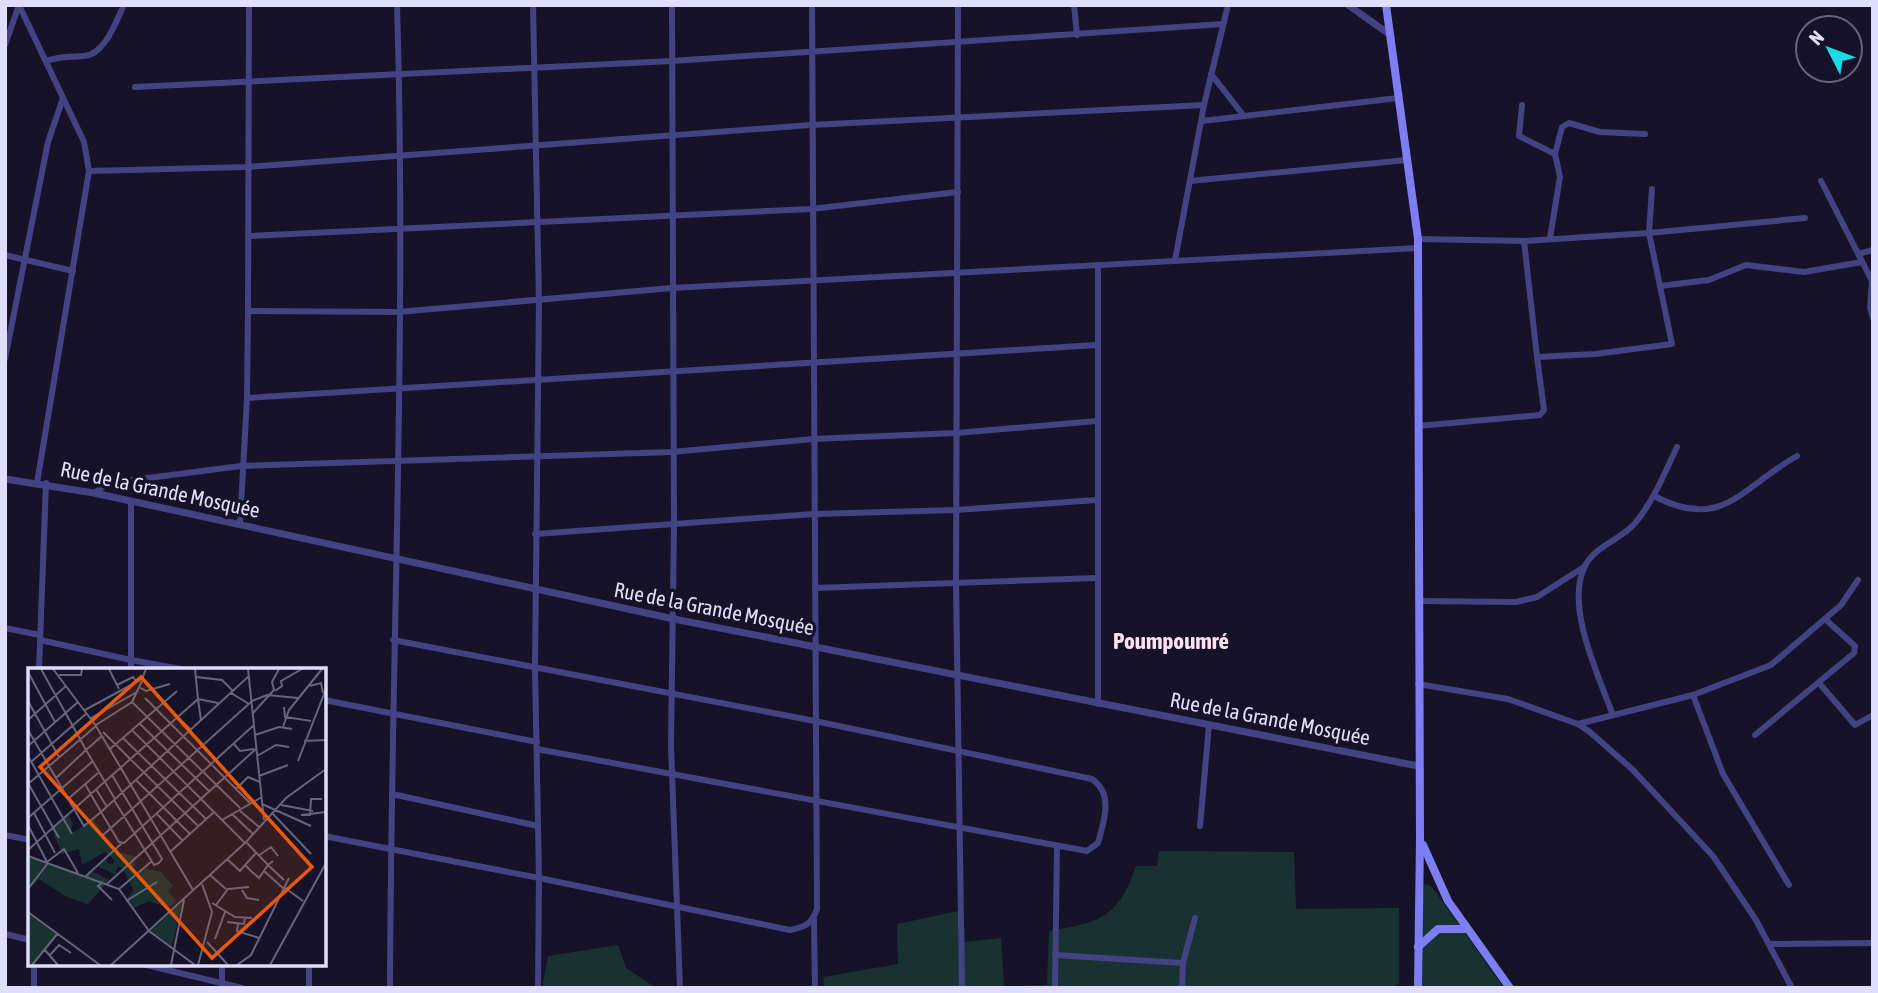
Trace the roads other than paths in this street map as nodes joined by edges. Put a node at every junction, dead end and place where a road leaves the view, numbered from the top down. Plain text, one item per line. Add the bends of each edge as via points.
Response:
1 (19, 5) edge
2 (124, 5) edge
3 (249, 5) edge
4 (397, 5) edge
5 (533, 5) edge
6 (672, 5) edge
7 (812, 5) edge
8 (958, 5) edge
9 (1074, 5) edge
10 (1228, 5) edge
11 (1348, 5) edge
12 (1386, 5) edge
13 (1223, 24) junction
14 (1389, 34) junction
15 (1077, 35) junction
16 (959, 43) junction
17 (5, 45) edge
18 (813, 50) junction
19 (46, 61) junction
20 (672, 61) junction
21 (534, 67) junction
22 (1212, 74) junction
23 (400, 76) junction
24 (247, 79) junction
25 (135, 87) dead end
26 (63, 98) junction
27 (1398, 99) junction
28 (1204, 105) junction
29 (1522, 105) dead end
30 (1244, 116) junction
31 (958, 118) junction
32 (1202, 121) junction
33 (811, 125) junction
34 (1645, 134) dead end
35 (672, 135) junction
36 (535, 144) junction
37 (399, 154) junction
38 (1555, 154) junction
39 (1407, 160) junction
40 (247, 167) junction
41 (89, 171) junction
42 (1190, 181) junction
43 (1821, 181) dead end
44 (1652, 189) dead end
45 (958, 192) junction
46 (811, 209) junction
47 (672, 216) junction
48 (1805, 218) dead end
49 (538, 224) junction
50 (398, 231) junction
51 (1649, 233) junction
52 (249, 236) junction
53 (1550, 238) junction
54 (1524, 242) junction
55 (1418, 243) junction
56 (1873, 250) edge
57 (1858, 254) junction
58 (5, 255) edge
59 (1175, 260) junction
60 (25, 261) junction
61 (1862, 262) junction
62 (1098, 265) junction
63 (73, 271) junction
64 (957, 273) junction
65 (812, 280) junction
66 (1660, 286) junction
67 (672, 288) junction
68 (539, 302) junction
69 (248, 311) junction
70 (398, 312) junction
71 (1873, 318) edge
72 (1096, 345) junction
73 (956, 354) junction
74 (1537, 357) junction
75 (5, 359) edge
76 (813, 363) junction
77 (672, 372) junction
78 (536, 380) junction
79 (398, 389) junction
80 (247, 398) junction
81 (1097, 421) junction
82 (1418, 426) junction
83 (956, 433) junction
84 (813, 439) junction
85 (1677, 446) dead end
86 (672, 452) junction
87 (1797, 456) dead end
88 (536, 458) junction
89 (398, 462) junction
90 (241, 466) junction
91 (5, 478) edge
92 (42, 483) junction
93 (94, 493) junction
94 (1654, 496) junction
95 (1097, 500) junction
96 (131, 502) junction
97 (957, 510) junction
98 (814, 514) junction
99 (240, 524) junction
100 (674, 525) junction
101 (535, 534) junction
102 (396, 559) junction
103 (1584, 567) junction
104 (1097, 578) junction
105 (1858, 580) dead end
106 (956, 582) junction
107 (814, 588) junction
108 (536, 590) junction
109 (1419, 601) junction
110 (674, 619) junction
111 (1825, 619) junction
112 (5, 628) edge
113 (40, 638) junction
114 (393, 640) junction
115 (815, 647) junction
116 (131, 660) junction
117 (39, 668) edge
118 (131, 668) edge
119 (175, 668) edge
120 (535, 668) junction
121 (957, 675) junction
122 (1418, 684) junction
123 (1821, 684) junction
124 (671, 695) junction
125 (1693, 695) junction
126 (326, 700) edge
127 (1098, 704) junction
128 (391, 712) junction
129 (1612, 713) junction
130 (1873, 715) edge
131 (816, 721) junction
132 (1578, 724) junction
133 (1209, 725) junction
134 (1755, 735) dead end
135 (537, 746) junction
136 (958, 753) junction
137 (1418, 766) junction
138 (672, 772) junction
139 (393, 794) junction
140 (816, 799) junction
141 (538, 826) junction
142 (1200, 826) dead end
143 (959, 827) junction
144 (5, 835) edge
145 (326, 836) edge
146 (1420, 839) junction
147 (28, 840) edge
148 (1057, 847) junction
149 (390, 848) junction
150 (540, 878) junction
151 (1790, 885) dead end
152 (677, 908) junction
153 (1195, 918) dead end
154 (814, 919) junction
155 (1466, 929) junction
156 (5, 934) edge
157 (28, 940) edge
158 (1873, 943) edge
159 (1770, 944) junction
160 (1418, 947) junction
161 (1055, 955) junction
162 (1183, 963) junction
163 (34, 965) edge
164 (145, 965) edge
165 (222, 965) edge
166 (309, 965) edge
167 (222, 986) edge
168 (34, 988) edge
169 (242, 988) edge
170 (309, 988) edge
171 (390, 988) edge
172 (538, 988) edge
173 (680, 988) edge
174 (815, 988) edge
175 (962, 988) edge
176 (1055, 988) edge
177 (1182, 988) edge
178 (1418, 988) edge
179 (1510, 988) edge
180 (1792, 988) edge

1 - 17 street
1 - 19 street
2 - 19 street via 96,52
3 - 24 street
4 - 23 street
5 - 21 street
6 - 20 street
7 - 18 street
8 - 16 street
9 - 15 street
10 - 13 street
11 - 14 street
12 - 14 main road
13 - 15 street
13 - 22 street
14 - 27 main road
15 - 16 street
16 - 18 street
16 - 31 street
18 - 20 street
18 - 33 street
19 - 26 street
20 - 21 street
20 - 35 street
21 - 23 street
21 - 36 street
22 - 28 street
22 - 30 street
23 - 24 street
23 - 37 street
24 - 25 street
24 - 40 street
26 - 41 street via 88,153
26 - 60 street via 48,142
27 - 30 street
27 - 39 main road
28 - 31 street
28 - 32 street
29 - 38 street via 1519,135
30 - 32 street
31 - 33 street
31 - 45 street
32 - 42 street
33 - 35 street
33 - 46 street
34 - 38 street via 1600,132 1569,124 1559,131
35 - 36 street
35 - 47 street
36 - 37 street
36 - 49 street
37 - 40 street
37 - 50 street
38 - 53 street via 1560,177
39 - 42 street
39 - 55 main road
40 - 41 street
40 - 52 street
41 - 63 street
42 - 59 street
43 - 57 street
44 - 51 street
45 - 46 street
45 - 64 street
46 - 47 street
46 - 65 street
47 - 49 street
47 - 67 street
48 - 51 street
49 - 50 street
49 - 68 street
50 - 52 street
50 - 70 street
51 - 53 street
51 - 66 street
52 - 69 street
53 - 54 street
54 - 55 street
54 - 74 street
55 - 59 street
55 - 82 main road
56 - 57 street
57 - 61 street
58 - 60 street
59 - 62 street
60 - 63 street
60 - 75 street
61 - 66 street via 1804,272 1746,265 1709,280
61 - 71 street via 1872,281
62 - 64 street
62 - 72 street
63 - 92 street
64 - 65 street
64 - 73 street
65 - 67 street
65 - 76 street
66 - 74 street via 1672,344
67 - 68 street
67 - 77 street
68 - 70 street
68 - 78 street
69 - 70 street
69 - 80 street
70 - 79 street
72 - 73 street
72 - 81 street
73 - 76 street
73 - 83 street
74 - 82 street via 1544,410 1540,415
76 - 77 street
76 - 84 street
77 - 78 street
77 - 86 street
78 - 79 street
78 - 88 street
79 - 80 street
79 - 89 street
80 - 90 street
81 - 83 street
81 - 95 street
82 - 109 main road
83 - 84 street
83 - 97 street
84 - 86 street
84 - 98 street
85 - 94 street
86 - 88 street
86 - 100 street
87 - 94 street via 1726,506 1681,510
88 - 89 street
88 - 101 street
89 - 90 street
89 - 102 street
90 - 93 street via 109,483
90 - 99 street
91 - 92 street, Rue de la Grande Mosquée
92 - 93 street, Rue de la Grande Mosquée
92 - 113 street
93 - 96 street, Rue de la Grande Mosquée
94 - 103 street via 1635,524
95 - 97 street
95 - 104 street
96 - 99 street, Rue de la Grande Mosquée
96 - 116 street
97 - 98 street
97 - 106 street
98 - 100 street
98 - 107 street
99 - 102 street, Rue de la Grande Mosquée
100 - 101 street
100 - 110 street
101 - 108 street
102 - 108 street, Rue de la Grande Mosquée
102 - 114 street
103 - 109 street via 1537,597 1516,602
103 - 129 street via 1580,623
104 - 106 street
104 - 127 street
105 - 111 street
106 - 107 street
106 - 121 street
107 - 115 street
108 - 110 street, Rue de la Grande Mosquée
108 - 120 street
109 - 122 main road
110 - 115 street, Rue de la Grande Mosquée
110 - 124 street
111 - 123 street via 1855,650
111 - 125 street via 1771,665
112 - 113 street
113 - 116 street
113 - 117 street
114 - 120 street
114 - 128 street
115 - 121 street, Rue de la Grande Mosquée
115 - 131 street
116 - 118 street
116 - 119 street
120 - 124 street
120 - 135 street
121 - 127 street, Rue de la Grande Mosquée
121 - 136 street
122 - 132 street via 1508,699
122 - 137 main road
123 - 130 street via 1855,725
123 - 134 street
124 - 131 street
124 - 138 street
125 - 129 street
125 - 151 street via 1723,774
126 - 128 street
127 - 133 street, Rue de la Grande Mosquée
128 - 135 street
128 - 139 street
129 - 132 street
131 - 136 street
131 - 140 street
132 - 159 street via 1633,770 1696,835
133 - 137 street, Rue de la Grande Mosquée
133 - 142 street
135 - 138 street
135 - 141 street
136 - 143 street
136 - 148 street via 1092,779 1102,786 1105,819 1098,843 1087,851
137 - 146 main road
138 - 140 street
138 - 152 street
139 - 141 street
139 - 149 street
140 - 143 street
140 - 154 street
141 - 150 street
143 - 148 street
143 - 175 street
144 - 147 street
145 - 149 street
146 - 155 main road
146 - 160 main road
148 - 161 street
149 - 150 street
149 - 171 street
150 - 152 street
150 - 172 street
152 - 154 street via 790,930
152 - 173 street
153 - 162 street
154 - 174 street
155 - 160 main road via 1438,929
155 - 179 main road
156 - 157 street
158 - 159 street
159 - 180 street
160 - 178 main road
161 - 162 street
161 - 176 street
162 - 177 street
163 - 168 street
164 - 167 street
165 - 167 street
166 - 170 street
167 - 169 street

